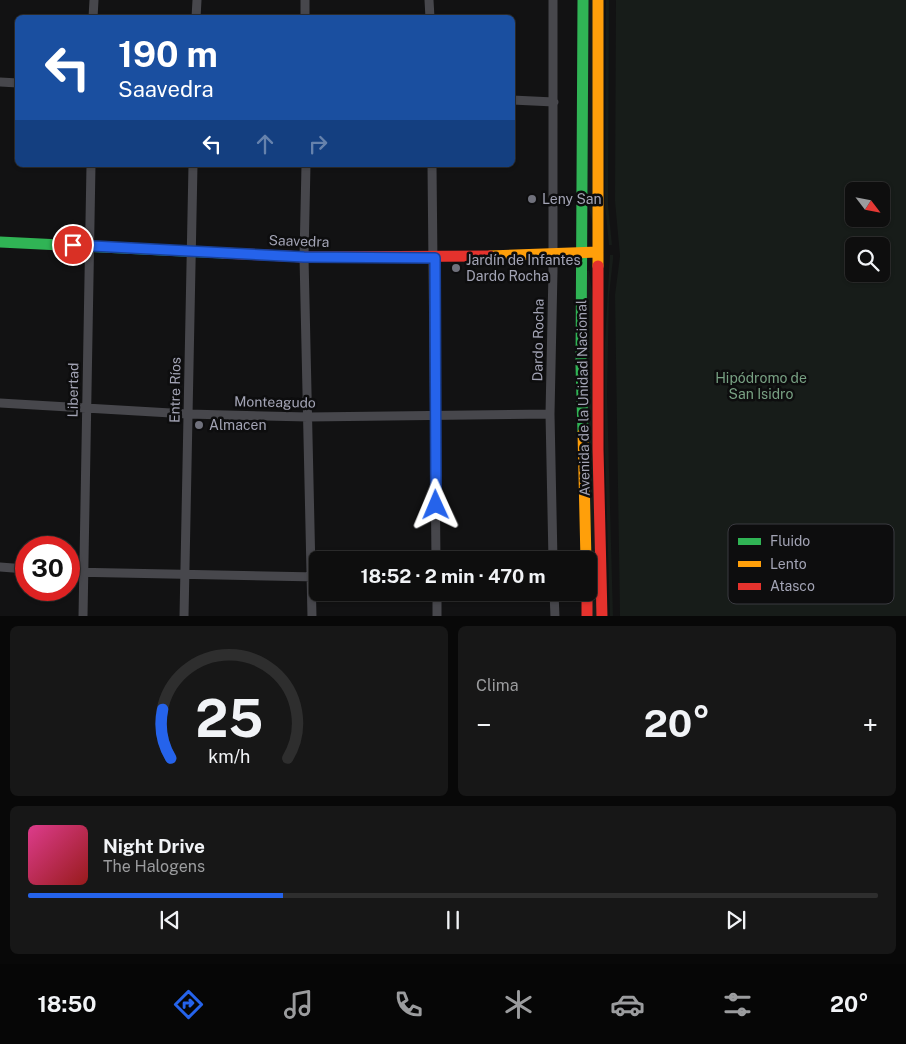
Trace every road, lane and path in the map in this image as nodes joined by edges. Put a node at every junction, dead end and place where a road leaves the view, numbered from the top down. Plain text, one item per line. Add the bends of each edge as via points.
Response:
1 (94, 0) edge
2 (196, 0) edge
3 (305, 0) edge
4 (430, 0) edge
5 (553, 0) edge
6 (583, 0) edge
7 (598, 0) edge
8 (93, 15) edge
9 (196, 15) edge
10 (305, 15) edge
11 (430, 15) edge
12 (0, 82) edge
13 (15, 83) edge
14 (515, 100) edge
15 (554, 102) junction
16 (91, 167) edge
17 (193, 167) edge
18 (306, 167) edge
19 (432, 167) edge
20 (0, 242) edge
21 (91, 246) junction
22 (191, 251) junction
23 (598, 252) junction
24 (582, 253) junction
25 (553, 254) junction
26 (304, 257) junction
27 (435, 258) junction
28 (0, 403) edge
29 (86, 408) junction
30 (188, 414) junction
31 (434, 414) junction
32 (550, 414) junction
33 (308, 417) junction
34 (313, 551) edge
35 (436, 551) edge
36 (553, 551) edge
37 (586, 551) edge
38 (0, 567) edge
39 (15, 568) edge
40 (80, 573) edge
41 (85, 573) junction
42 (185, 575) junction
43 (309, 577) edge
44 (313, 601) edge
45 (437, 601) edge
46 (554, 601) edge
47 (587, 601) edge
48 (83, 616) edge
49 (184, 616) edge
50 (312, 616) edge
51 (437, 616) edge
52 (555, 616) edge
53 (587, 616) edge
54 (602, 616) edge

1 - 8 street
2 - 9 street
3 - 10 street
4 - 11 street
5 - 15 street, Dardo Rocha
6 - 24 main road, Avenida de la Unidad Nacional
7 - 23 main road, Avenida de la Unidad Nacional
12 - 13 street
14 - 15 street
15 - 25 street, Dardo Rocha
16 - 21 street, Libertad
17 - 22 street, Entre Ríos
18 - 26 street
19 - 27 street
20 - 21 main road, Saavedra
21 - 22 main road, Saavedra
21 - 29 street, Libertad
22 - 26 main road, Saavedra
22 - 30 street, Entre Ríos
23 - 24 main road, Saavedra
23 - 54 main road, Avenida de la Unidad Nacional
24 - 25 main road, Saavedra
24 - 37 main road, Avenida de la Unidad Nacional
25 - 27 main road, Saavedra
25 - 32 street, Dardo Rocha
26 - 27 main road, Saavedra
26 - 33 street
27 - 31 street
28 - 29 street, Monteagudo
29 - 30 street, Monteagudo
29 - 41 street, Libertad
30 - 33 street, Monteagudo
30 - 42 street, Entre Ríos
31 - 32 street, Monteagudo
31 - 33 street, Monteagudo
31 - 35 street
32 - 36 street, Dardo Rocha
33 - 34 street
38 - 39 street
40 - 41 street
41 - 42 street
41 - 48 street, Libertad
42 - 43 street
42 - 49 street, Entre Ríos
44 - 50 street
45 - 51 street
46 - 52 street
47 - 53 main road

